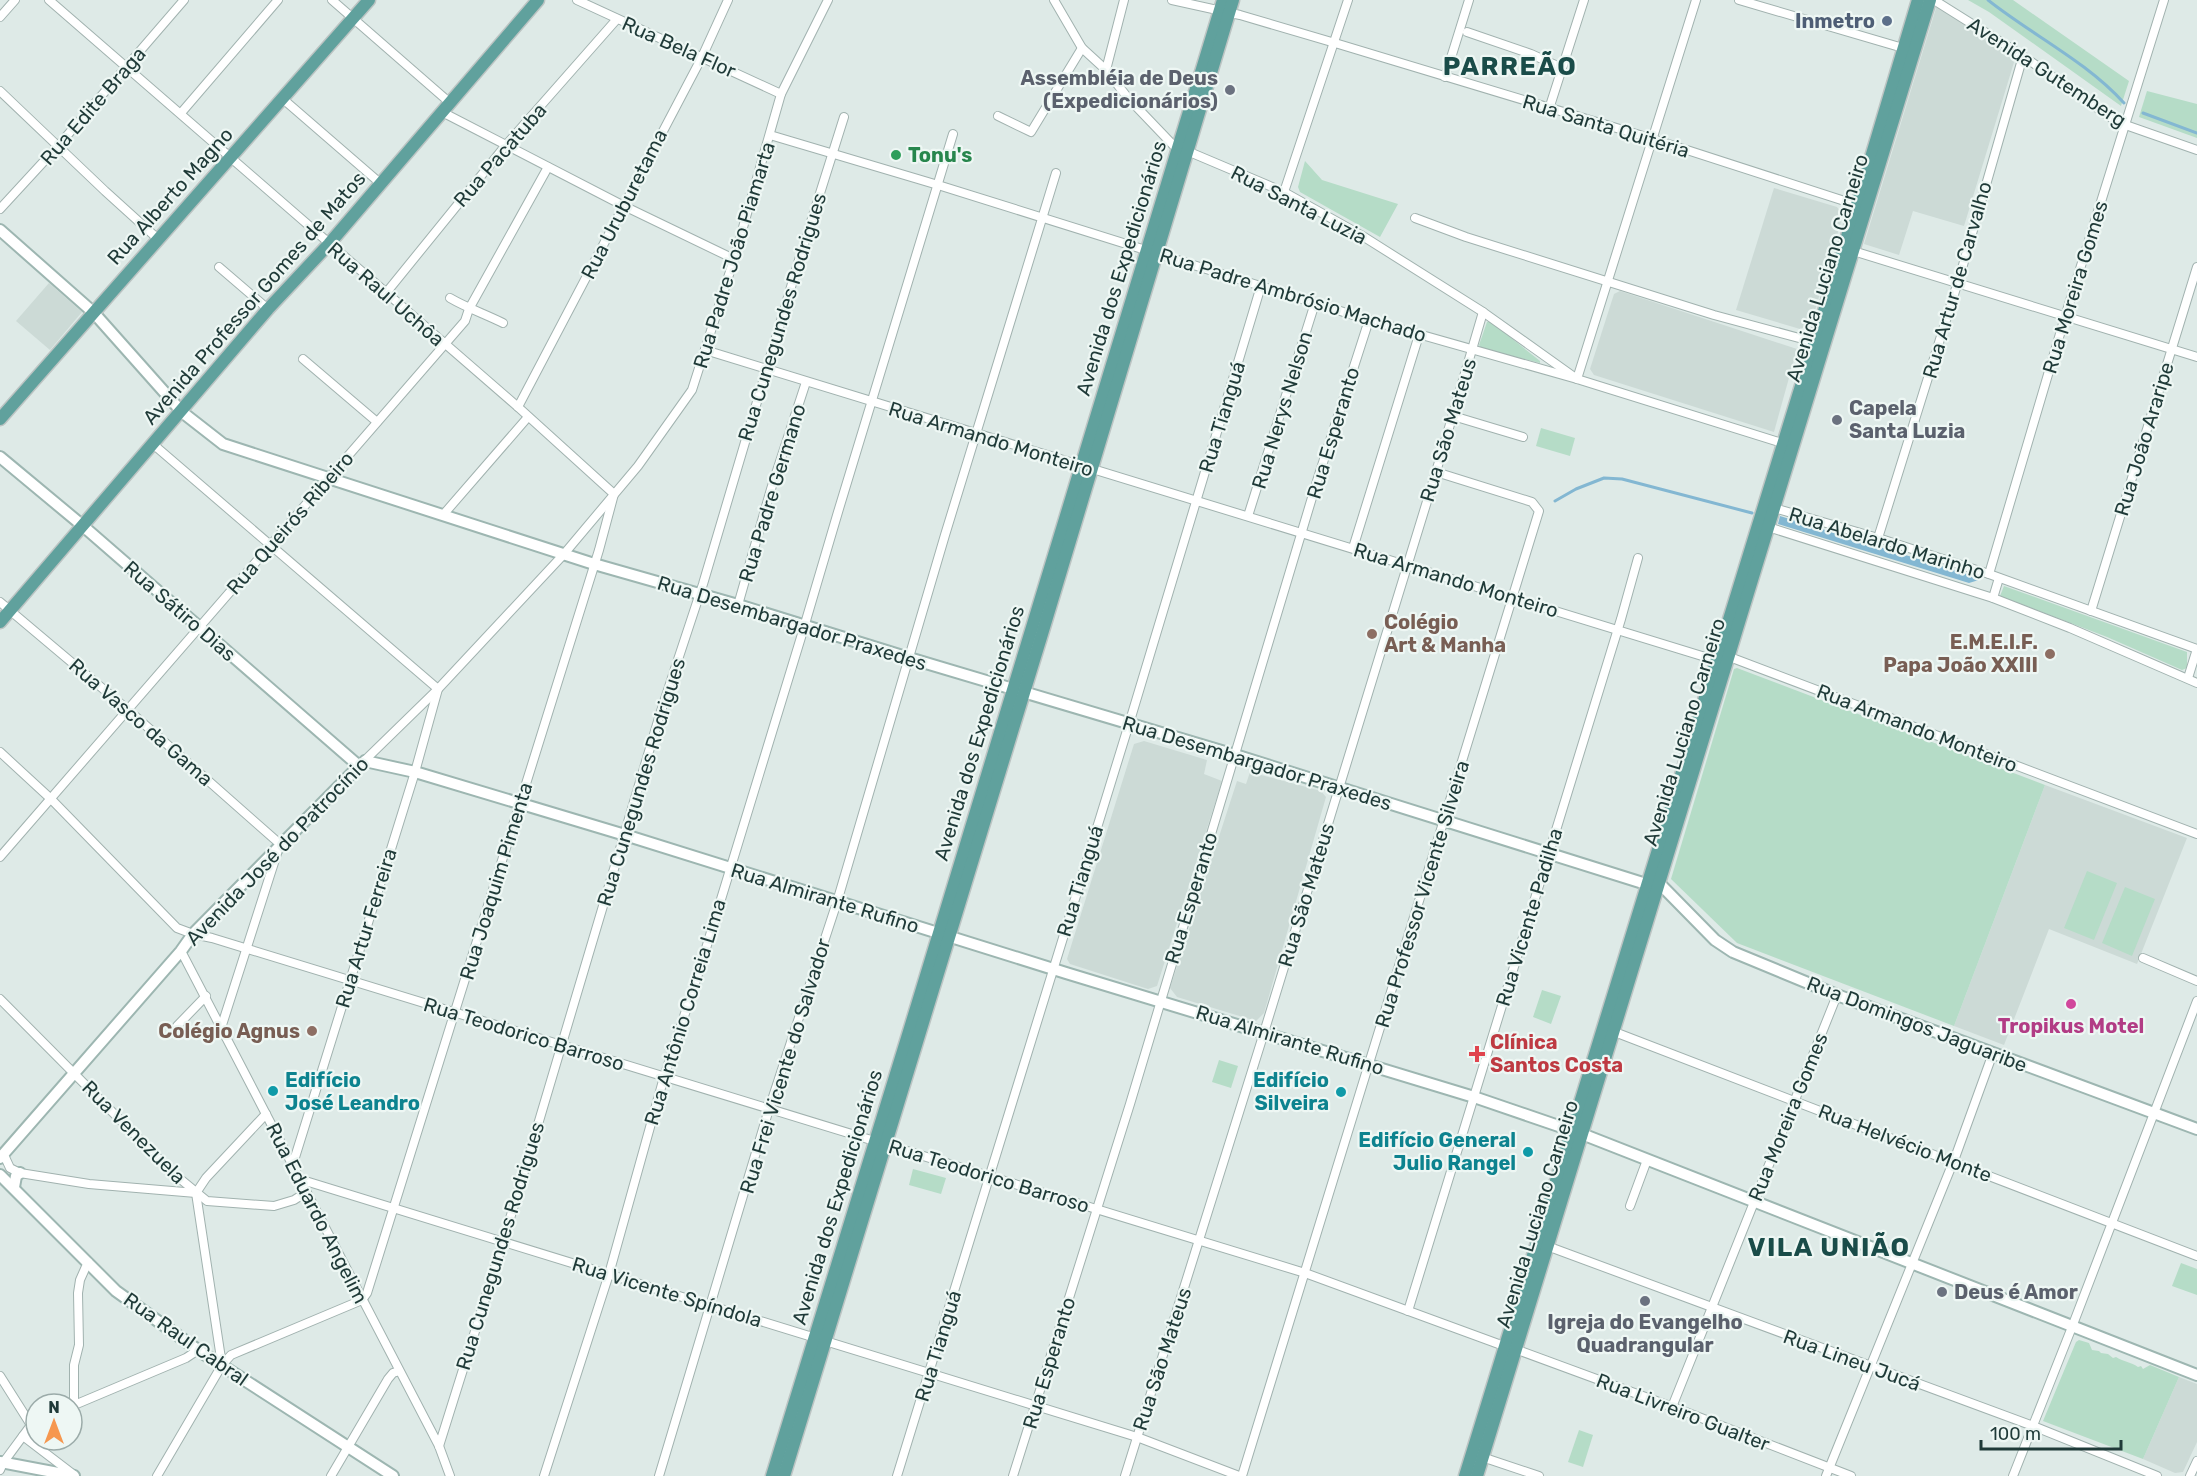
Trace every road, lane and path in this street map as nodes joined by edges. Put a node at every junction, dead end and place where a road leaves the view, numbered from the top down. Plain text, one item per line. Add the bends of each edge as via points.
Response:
1 (15, 0) edge
2 (49, 0) edge
3 (184, 0) edge
4 (278, 0) edge
5 (332, 0) edge
6 (369, 0) edge
7 (538, 0) edge
8 (577, 0) edge
9 (728, 0) edge
10 (828, 0) edge
11 (1054, 0) edge
12 (1124, 0) edge
13 (1172, 0) edge
14 (1233, 0) edge
15 (1348, 0) edge
16 (1469, 0) edge
17 (1584, 0) edge
18 (1696, 0) edge
19 (1739, 0) edge
20 (1918, 0) edge
21 (1932, 0) edge
22 (2164, 0) edge
23 (1224, 8) edge
24 (0, 17) edge
25 (353, 19) junction
26 (617, 19) junction
27 (1467, 32) dead end
28 (1335, 43) junction
29 (1082, 48) junction
30 (1903, 48) junction
31 (2023, 56) junction
32 (702, 57) junction
33 (127, 68) junction
34 (1562, 68) junction
35 (1106, 70) junction
36 (1446, 76) junction
37 (0, 91) edge
38 (782, 94) junction
39 (283, 99) junction
40 (446, 107) junction
41 (1549, 109) junction
42 (181, 113) junction
43 (998, 116) dead end
44 (844, 117) dead end
45 (2125, 126) junction
46 (953, 134) dead end
47 (770, 135) junction
48 (1653, 139) junction
49 (506, 145) junction
50 (58, 146) junction
51 (1183, 150) junction
52 (2197, 150) edge
53 (833, 153) junction
54 (231, 158) junction
55 (548, 167) junction
56 (1056, 173) dead end
57 (380, 183) junction
58 (939, 185) junction
59 (1284, 192) junction
60 (624, 206) junction
61 (1861, 206) junction
62 (0, 209) edge
63 (1042, 218) junction
64 (1415, 218) dead end
65 (0, 230) edge
66 (158, 239) junction
67 (329, 244) junction
68 (1848, 250) junction
69 (1153, 251) junction
70 (734, 259) junction
71 (219, 267) dead end
72 (2197, 267) edge
73 (1607, 280) junction
74 (1957, 284) junction
75 (1261, 286) junction
76 (386, 293) junction
77 (450, 298) dead end
78 (1315, 303) junction
79 (268, 309) junction
80 (469, 309) junction
81 (1483, 312) junction
82 (94, 313) junction
83 (2065, 317) junction
84 (1369, 320) junction
85 (503, 322) dead end
86 (1419, 335) junction
87 (1814, 342) junction
88 (445, 345) junction
89 (1473, 349) junction
90 (2171, 349) junction
91 (705, 350) junction
92 (2197, 357) edge
93 (303, 359) dead end
94 (766, 369) junction
95 (1577, 379) junction
96 (806, 382) junction
97 (871, 402) junction
98 (518, 407) junction
99 (182, 412) junction
100 (528, 417) junction
101 (1453, 417) junction
102 (0, 419) edge
103 (377, 422) junction
104 (977, 434) junction
105 (1523, 437) dead end
106 (1782, 443) junction
107 (154, 445) junction
108 (0, 457) edge
109 (1085, 468) junction
110 (1436, 472) junction
111 (330, 478) junction
112 (614, 494) junction
113 (1196, 502) junction
114 (443, 515) junction
115 (1248, 516) junction
116 (1767, 516) junction
117 (83, 526) junction
118 (1302, 534) junction
119 (1878, 538) junction
120 (272, 544) junction
121 (1353, 548) junction
122 (564, 554) junction
123 (1638, 558) dead end
124 (594, 564) junction
125 (1408, 565) junction
126 (1989, 574) junction
127 (1999, 578) junction
128 (700, 594) junction
129 (1513, 597) junction
130 (1993, 598) junction
131 (738, 605) junction
132 (5, 606) edge
133 (2091, 610) junction
134 (0, 622) edge
135 (805, 626) junction
136 (199, 629) junction
137 (1618, 630) junction
138 (2197, 649) edge
139 (909, 658) junction
140 (1721, 658) junction
141 (2188, 678) junction
142 (2197, 683) edge
143 (438, 689) junction
144 (1019, 691) junction
145 (128, 710) junction
146 (1129, 724) junction
147 (0, 752) edge
148 (1235, 755) junction
149 (362, 764) junction
150 (415, 772) junction
151 (1339, 787) junction
152 (51, 799) junction
153 (519, 805) junction
154 (1443, 821) junction
155 (2197, 834) edge
156 (625, 835) junction
157 (280, 844) junction
158 (1549, 853) junction
159 (0, 857) edge
160 (729, 868) junction
161 (1659, 883) junction
162 (1646, 884) junction
163 (837, 902) junction
164 (193, 934) junction
165 (943, 934) junction
166 (247, 949) junction
167 (182, 951) junction
168 (2143, 958) dead end
169 (1053, 969) junction
170 (1626, 970) junction
171 (350, 981) junction
172 (2197, 981) edge
173 (1837, 995) junction
174 (206, 996) junction
175 (0, 999) edge
176 (1160, 1001) junction
177 (2197, 1001) edge
178 (456, 1012) junction
179 (222, 1025) junction
180 (177, 1026) dead end
181 (1612, 1031) junction
182 (1264, 1033) junction
183 (560, 1045) junction
184 (1993, 1053) junction
185 (1370, 1064) junction
186 (73, 1072) junction
187 (664, 1077) junction
188 (1474, 1097) junction
189 (1794, 1101) junction
190 (769, 1109) junction
191 (2154, 1112) junction
192 (266, 1114) junction
193 (2197, 1129) edge
194 (1576, 1132) junction
195 (880, 1143) junction
196 (2, 1156) edge
197 (1647, 1160) junction
198 (1953, 1161) junction
199 (292, 1167) junction
200 (20, 1173) junction
201 (0, 1175) edge
202 (991, 1176) junction
203 (298, 1179) junction
204 (14, 1187) junction
205 (196, 1193) junction
206 (306, 1193) junction
207 (1753, 1202) junction
208 (1630, 1206) dead end
209 (395, 1208) junction
210 (1097, 1209) junction
211 (2111, 1223) junction
212 (1200, 1240) junction
213 (503, 1242) junction
214 (1546, 1246) junction
215 (2197, 1256) edge
216 (88, 1262) junction
217 (1912, 1264) junction
218 (1305, 1273) junction
219 (609, 1274) junction
220 (362, 1300) junction
221 (711, 1306) junction
222 (1712, 1308) junction
223 (1408, 1311) junction
224 (2073, 1327) junction
225 (820, 1339) junction
226 (1510, 1348) junction
227 (198, 1350) junction
228 (222, 1365) junction
229 (1870, 1366) junction
230 (399, 1371) junction
231 (929, 1372) junction
232 (2197, 1374) edge
233 (0, 1376) edge
234 (73, 1392) edge
235 (84, 1400) edge
236 (1036, 1405) junction
237 (1672, 1407) junction
238 (24, 1409) edge
239 (2032, 1426) junction
240 (23, 1436) joint
241 (1137, 1437) junction
242 (439, 1446) junction
243 (349, 1447) junction
244 (1482, 1457) junction
245 (2197, 1461) edge
246 (1, 1465) edge
247 (1829, 1467) junction
248 (75, 1476) edge
249 (157, 1476) edge
250 (331, 1476) edge
251 (393, 1476) edge
252 (450, 1476) edge
253 (544, 1476) edge
254 (659, 1476) edge
255 (772, 1476) edge
256 (784, 1476) edge
257 (897, 1476) edge
258 (1014, 1476) edge
259 (1125, 1476) edge
260 (1240, 1476) edge
261 (1464, 1476) edge
262 (1477, 1476) edge
263 (1539, 1476) edge
264 (1826, 1476) edge
265 (1851, 1476) edge
266 (2013, 1476) edge
267 (2157, 1476) edge
268 (2190, 1476) edge

1 - 24 street
2 - 33 street, Rua Raul Uchôa
3 - 33 street, Rua Edite Braga
4 - 42 street
5 - 25 street
6 - 25 main road, Rua Alberto Magno
7 - 40 main road, Avenida Professor Gomes de Matos
8 - 26 street, Rua Bela Flor
9 - 32 street, Rua Uruburetama
10 - 38 street, Rua Padre João Piamarta
11 - 29 street, Rua Santa Luzia
12 - 35 street
13 - 23 street, Rua Santa Quitéria
14 - 23 main road, Avenida dos Expedicionários
15 - 28 street
16 - 36 street
17 - 34 street
18 - 48 street
19 - 30 street
20 - 30 main road, Avenida Luciano Carneiro
21 - 31 street, Avenida Gutemberg
21 - 61 main road, Avenida Luciano Carneiro
22 - 45 street, Rua Moreira Gomes
23 - 28 street, Rua Santa Quitéria
23 - 51 main road, Avenida dos Expedicionários
25 - 39 main road, Rua Alberto Magno
25 - 40 street
26 - 32 street, Rua Bela Flor
26 - 49 street, Rua Pacatuba
27 - 34 street
28 - 36 street, Rua Santa Quitéria
28 - 59 street
29 - 35 street, Rua Santa Luzia
29 - 43 street via 1031,132
30 - 61 main road, Avenida Luciano Carneiro
31 - 45 street, Avenida Gutemberg via 2099,112
31 - 74 street, Rua Artur de Carvalho
32 - 38 street, Rua Bela Flor
32 - 60 street, Rua Uruburetama
33 - 42 street, Rua Raul Uchôa
33 - 50 street, Rua Edite Braga
34 - 41 street
35 - 51 street, Rua Santa Luzia via 1144,115
36 - 41 street, Rua Santa Quitéria
37 - 50 street
38 - 47 street, Rua Padre João Piamarta
39 - 54 main road, Rua Alberto Magno
39 - 57 street
40 - 49 street
40 - 57 main road, Avenida Professor Gomes de Matos
41 - 48 street, Rua Santa Quitéria
42 - 54 street, Rua Raul Uchôa
44 - 53 street, Rua Cunegundes Rodrigues
45 - 52 street, Avenida Gutemberg
45 - 83 street, Rua Moreira Gomes
46 - 58 street, Rua Antônio Correia Lima
47 - 53 street, Rua Padre Ambrósio Machado
47 - 70 street, Rua Padre João Piamarta
48 - 61 street, Rua Santa Quitéria
48 - 73 street
49 - 55 street
49 - 76 street, Rua Pacatuba
50 - 62 street, Rua Edite Braga
50 - 66 street
51 - 59 street, Rua Santa Luzia
51 - 69 main road, Avenida dos Expedicionários
53 - 58 street, Rua Padre Ambrósio Machado
53 - 94 street, Rua Cunegundes Rodrigues
54 - 66 main road, Rua Alberto Magno
54 - 67 street, Rua Raul Uchôa
55 - 60 street
55 - 80 street, Rua Queirós Ribeiro
56 - 63 street, Rua Frei Vicente do Salvador
57 - 67 main road, Avenida Professor Gomes de Matos
58 - 63 street, Rua Padre Ambrósio Machado
58 - 97 street, Rua Antônio Correia Lima
59 - 81 street, Rua Santa Luzia
60 - 70 street
60 - 98 street, Rua Uruburetama
61 - 68 main road, Avenida Luciano Carneiro
63 - 69 street, Rua Padre Ambrósio Machado
63 - 104 street, Rua Frei Vicente do Salvador
64 - 73 street
65 - 82 street, Rua Desembargador Praxedes
66 - 82 main road, Rua Alberto Magno
67 - 76 street, Rua Raul Uchôa
67 - 79 main road, Avenida Professor Gomes de Matos
68 - 74 street
68 - 87 main road, Avenida Luciano Carneiro
68 - 116 main road, Avenida Luciano Carneiro
69 - 75 street, Rua Padre Ambrósio Machado
69 - 109 main road, Avenida dos Expedicionários
70 - 91 street, Rua Padre João Piamarta
71 - 79 street
72 - 90 street, Rua João Araripe
73 - 87 street
73 - 95 street
74 - 83 street
74 - 119 street, Rua Artur de Carvalho
75 - 78 street, Rua Padre Ambrósio Machado
75 - 113 street, Rua Tianguá
76 - 88 street, Rua Raul Uchôa
77 - 80 street
78 - 84 street, Rua Padre Ambrósio Machado
78 - 115 street, Rua Nerys Nelson
79 - 99 main road, Avenida Professor Gomes de Matos
80 - 85 street
80 - 88 street, Rua Queirós Ribeiro via 465,321
81 - 89 street, Rua São Mateus
81 - 95 street, Rua Santa Luzia
82 - 99 street, Rua Desembargador Praxedes
82 - 102 main road, Rua Alberto Magno
83 - 90 street
83 - 126 street, Rua Moreira Gomes
84 - 86 street, Rua Padre Ambrósio Machado
84 - 118 street, Rua Esperanto
86 - 89 street, Rua Padre Ambrósio Machado
86 - 121 street
87 - 106 main road, Avenida Luciano Carneiro
88 - 98 street, Rua Raul Uchôa
88 - 103 street, Rua Queirós Ribeiro
89 - 95 street, Rua Padre Ambrósio Machado
89 - 101 street, Rua São Mateus
90 - 92 street
90 - 133 street, Rua João Araripe
91 - 94 street, Rua Armando Monteiro
91 - 112 street, Rua Padre João Piamarta via 693,390
93 - 103 street
94 - 96 street, Rua Armando Monteiro
94 - 128 street, Rua Cunegundes Rodrigues
95 - 106 street, Rua Padre Ambrósio Machado
96 - 97 street, Rua Armando Monteiro
96 - 131 street, Rua Padre Germano
97 - 104 street, Rua Armando Monteiro
97 - 135 street, Rua Antônio Correia Lima
98 - 100 street, Rua Raul Uchôa
99 - 107 main road, Avenida Professor Gomes de Matos
99 - 111 street, Rua Desembargador Praxedes via 223,444
100 - 112 street, Rua Raul Uchôa
100 - 114 street
101 - 105 street
101 - 110 street, Rua São Mateus
103 - 111 street, Rua Queirós Ribeiro
104 - 109 street, Rua Armando Monteiro
104 - 139 street, Rua Frei Vicente do Salvador
106 - 116 main road, Avenida Luciano Carneiro
107 - 117 main road, Avenida Professor Gomes de Matos
107 - 120 street
108 - 117 street, Rua Sátiro Dias
109 - 113 street, Rua Armando Monteiro
109 - 144 main road, Avenida dos Expedicionários
110 - 125 street, Rua São Mateus
110 - 129 street, Rua Professor Vicente Silveira via 1532,502 1539,511
111 - 114 street, Rua Desembargador Praxedes
111 - 120 street, Rua Queirós Ribeiro
112 - 122 street, Rua Padre João Piamarta
112 - 124 street, Rua Padre João Piamarta
113 - 115 street, Rua Armando Monteiro
113 - 146 street, Rua Tianguá
114 - 122 street, Rua Desembargador Praxedes
115 - 118 street, Rua Armando Monteiro
116 - 119 street, Rua Abelardo Marinho
116 - 130 street, Rua Abelardo Marinho
116 - 140 main road, Avenida Luciano Carneiro
117 - 132 main road, Avenida Professor Gomes de Matos
117 - 136 street, Rua Sátiro Dias
118 - 121 street, Rua Armando Monteiro
118 - 148 street, Rua Esperanto
119 - 126 street, Rua Abelardo Marinho
120 - 136 street, Rua Queirós Ribeiro
120 - 143 street
121 - 125 street, Rua Armando Monteiro
122 - 124 street, Rua Desembargador Praxedes
122 - 143 street, Avenida José do Patrocínio
123 - 137 street, Rua Vicente Padilha
124 - 128 street, Rua Desembargador Praxedes
124 - 153 street, Rua Joaquim Pimenta
125 - 129 street, Rua Armando Monteiro
125 - 151 street, Rua São Mateus
126 - 127 street, Rua Abelardo Marinho
127 - 130 street, Rua Abelardo Marinho
127 - 133 street, Rua Abelardo Marinho
128 - 131 street, Rua Desembargador Praxedes
128 - 156 street, Rua Cunegundes Rodrigues
129 - 137 street, Rua Armando Monteiro
129 - 154 street, Rua Professor Vicente Silveira
130 - 141 street, Rua Abelardo Marinho
131 - 135 street, Rua Desembargador Praxedes
132 - 134 main road, Avenida Professor Gomes de Matos
132 - 145 street, Rua Vasco da Gama
133 - 138 street, Rua Abelardo Marinho
135 - 139 street, Rua Desembargador Praxedes
135 - 160 street, Rua Antônio Correia Lima
136 - 145 street, Rua Queirós Ribeiro
136 - 149 street, Rua Sátiro Dias
137 - 140 street, Rua Armando Monteiro
137 - 158 street, Rua Vicente Padilha
138 - 141 street
139 - 144 street, Rua Desembargador Praxedes
139 - 163 street, Rua Frei Vicente do Salvador
140 - 155 street, Rua Armando Monteiro
140 - 161 main road, Avenida Luciano Carneiro
140 - 162 main road, Avenida Luciano Carneiro
141 - 142 street, Rua Abelardo Marinho
143 - 149 street, Avenida José do Patrocínio
143 - 150 street, Rua Artur Ferreira
144 - 146 street, Rua Desembargador Praxedes
144 - 165 main road, Avenida dos Expedicionários
145 - 152 street, Rua Queirós Ribeiro
145 - 157 street, Rua Vasco da Gama
146 - 148 street, Rua Desembargador Praxedes
146 - 169 street, Rua Tianguá
147 - 152 street
148 - 151 street, Rua Desembargador Praxedes
148 - 176 street, Rua Esperanto
149 - 150 street, Rua Almirante Rufino
149 - 157 street, Avenida José do Patrocínio
150 - 153 street, Rua Almirante Rufino
150 - 171 street, Rua Artur Ferreira
151 - 154 street, Rua Desembargador Praxedes
151 - 182 street, Rua São Mateus
152 - 159 street, Rua Queirós Ribeiro
152 - 164 street via 177,928
153 - 156 street, Rua Almirante Rufino
153 - 178 street, Rua Joaquim Pimenta
154 - 158 street, Rua Desembargador Praxedes
154 - 185 street, Rua Professor Vicente Silveira
156 - 160 street, Rua Almirante Rufino
156 - 183 street, Rua Cunegundes Rodrigues
157 - 164 street, Avenida José do Patrocínio
157 - 166 street
158 - 162 street, Rua Desembargador Praxedes
158 - 188 street, Rua Vicente Padilha
160 - 163 street, Rua Almirante Rufino
160 - 187 street, Rua Antônio Correia Lima
161 - 162 street, Rua Desembargador Praxedes
161 - 170 main road, Avenida Luciano Carneiro
161 - 173 street, Rua Domingos Jaguaribe via 1723,947
162 - 170 main road, Avenida Luciano Carneiro
163 - 165 street, Rua Almirante Rufino
163 - 190 street, Rua Frei Vicente do Salvador
164 - 166 street, Rua Teodorico Barroso
164 - 167 street, Avenida José do Patrocínio
165 - 169 street, Rua Almirante Rufino
165 - 195 main road, Avenida dos Expedicionários
166 - 171 street, Rua Teodorico Barroso
166 - 179 street
167 - 174 street, Rua Eduardo Angelim
167 - 186 street, Avenida José do Patrocínio
168 - 172 street
169 - 176 street, Rua Almirante Rufino
169 - 202 street, Rua Tianguá
170 - 181 main road, Avenida Luciano Carneiro
170 - 194 main road, Avenida Luciano Carneiro
171 - 178 street, Rua Teodorico Barroso
171 - 199 street, Rua Artur Ferreira
173 - 184 street, Rua Domingos Jaguaribe
173 - 189 street, Rua Moreira Gomes
174 - 179 street, Rua Eduardo Angelim
174 - 180 street
175 - 186 street, Rua Venezuela
176 - 182 street, Rua Almirante Rufino
176 - 210 street, Rua Esperanto
177 - 191 street
178 - 183 street, Rua Teodorico Barroso
178 - 209 street, Rua Joaquim Pimenta
179 - 192 street, Rua Eduardo Angelim
181 - 189 street, Rua Helvécio Monte
181 - 194 main road, Avenida Luciano Carneiro
182 - 185 street, Rua Almirante Rufino
182 - 212 street, Rua São Mateus
183 - 187 street, Rua Teodorico Barroso
183 - 213 street, Rua Cunegundes Rodrigues
184 - 191 street, Rua Domingos Jaguaribe
184 - 198 street
185 - 188 street, Rua Almirante Rufino
185 - 218 street, Rua Professor Vicente Silveira
186 - 196 street, Avenida José do Patrocínio
186 - 205 street, Rua Venezuela
187 - 190 street, Rua Teodorico Barroso
187 - 219 street, Rua Antônio Correia Lima
188 - 194 street, Rua Almirante Rufino
188 - 223 street, Rua Vicente Padilha
189 - 198 street, Rua Helvécio Monte
189 - 207 street, Rua Moreira Gomes
190 - 195 street, Rua Teodorico Barroso
190 - 221 street, Rua Frei Vicente do Salvador
191 - 193 street, Rua Domingos Jaguaribe
191 - 211 street
192 - 199 street, Rua Eduardo Angelim
192 - 205 street
194 - 197 street, Rua Almirante Rufino
194 - 214 main road, Avenida Luciano Carneiro
194 - 226 main road, Avenida Luciano Carneiro
195 - 202 street, Rua Teodorico Barroso
195 - 225 main road, Avenida dos Expedicionários
196 - 200 street via 10,1168
197 - 207 street, Rua Almirante Rufino
197 - 208 street
198 - 211 street, Rua Helvécio Monte
198 - 217 street
199 - 203 street, Rua Eduardo Angelim
200 - 204 street
200 - 205 street via 89,1184
201 - 204 street, Rua Raul Cabral
202 - 210 street, Rua Teodorico Barroso
202 - 231 street, Rua Tianguá
203 - 206 street, Rua Eduardo Angelim
203 - 209 street, Rua Vicente Spíndola
204 - 216 street, Rua Raul Cabral
205 - 206 street via 207,1201 265,1206 288,1202
205 - 228 street, Rua Venezuela
206 - 220 street, Rua Eduardo Angelim
207 - 217 street, Rua Almirante Rufino
207 - 222 street, Rua Moreira Gomes
209 - 213 street, Rua Vicente Spíndola
209 - 220 street, Rua Joaquim Pimenta via 371,1284
210 - 212 street, Rua Teodorico Barroso
210 - 236 street, Rua Esperanto
211 - 215 street, Rua Helvécio Monte
211 - 224 street
212 - 218 street, Rua Teodorico Barroso
212 - 241 street, Rua São Mateus
213 - 219 street, Rua Vicente Spíndola
213 - 242 street, Rua Cunegundes Rodrigues
214 - 222 street, Rua Lineu Jucá
214 - 226 main road, Avenida Luciano Carneiro
216 - 227 street, Rua Raul Cabral via 116,1291
216 - 234 street via 78,1293 79,1345
217 - 224 street, Rua Almirante Rufino
217 - 229 street
218 - 223 street, Rua Teodorico Barroso
218 - 260 street, Rua Professor Vicente Silveira
219 - 221 street, Rua Vicente Spíndola
219 - 253 street, Rua Antônio Correia Lima
220 - 228 street via 231,1355
220 - 230 street, Rua Eduardo Angelim
221 - 225 street, Rua Vicente Spíndola
221 - 254 street, Rua Frei Vicente do Salvador
222 - 229 street, Rua Lineu Jucá
222 - 237 street, Rua Moreira Gomes
223 - 226 street, Rua Teodorico Barroso
224 - 232 street, Rua Almirante Rufino
224 - 239 street
225 - 231 street, Rua Vicente Spíndola
225 - 255 main road, Avenida dos Expedicionários
225 - 256 main road, Avenida dos Expedicionários
226 - 237 street, Rua Livreiro Gualter
226 - 244 main road, Avenida Luciano Carneiro
226 - 261 main road, Avenida Luciano Carneiro
227 - 228 street, Rua Raul Cabral
227 - 235 street
228 - 243 street, Rua Raul Cabral
228 - 249 street
229 - 239 street, Rua Lineu Jucá
229 - 247 street
230 - 242 street, Rua Eduardo Angelim
230 - 243 street via 388,1379
231 - 236 street, Rua Vicente Spíndola
231 - 257 street, Rua Tianguá
233 - 238 street
236 - 241 street, Rua Vicente Spíndola
236 - 258 street, Rua Esperanto
237 - 247 street, Rua Livreiro Gualter
239 - 266 street
239 - 267 street, Rua Lineu Jucá
240 - 246 street
240 - 248 street
241 - 259 street, Rua São Mateus
241 - 260 street, Rua Vicente Spíndola
242 - 252 street, Rua Eduardo Angelim
243 - 250 street
243 - 251 street, Rua Raul Cabral
244 - 262 main road, Avenida Luciano Carneiro
244 - 263 street
245 - 268 street
246 - 248 street
247 - 264 street
247 - 265 street, Rua Livreiro Gualter

